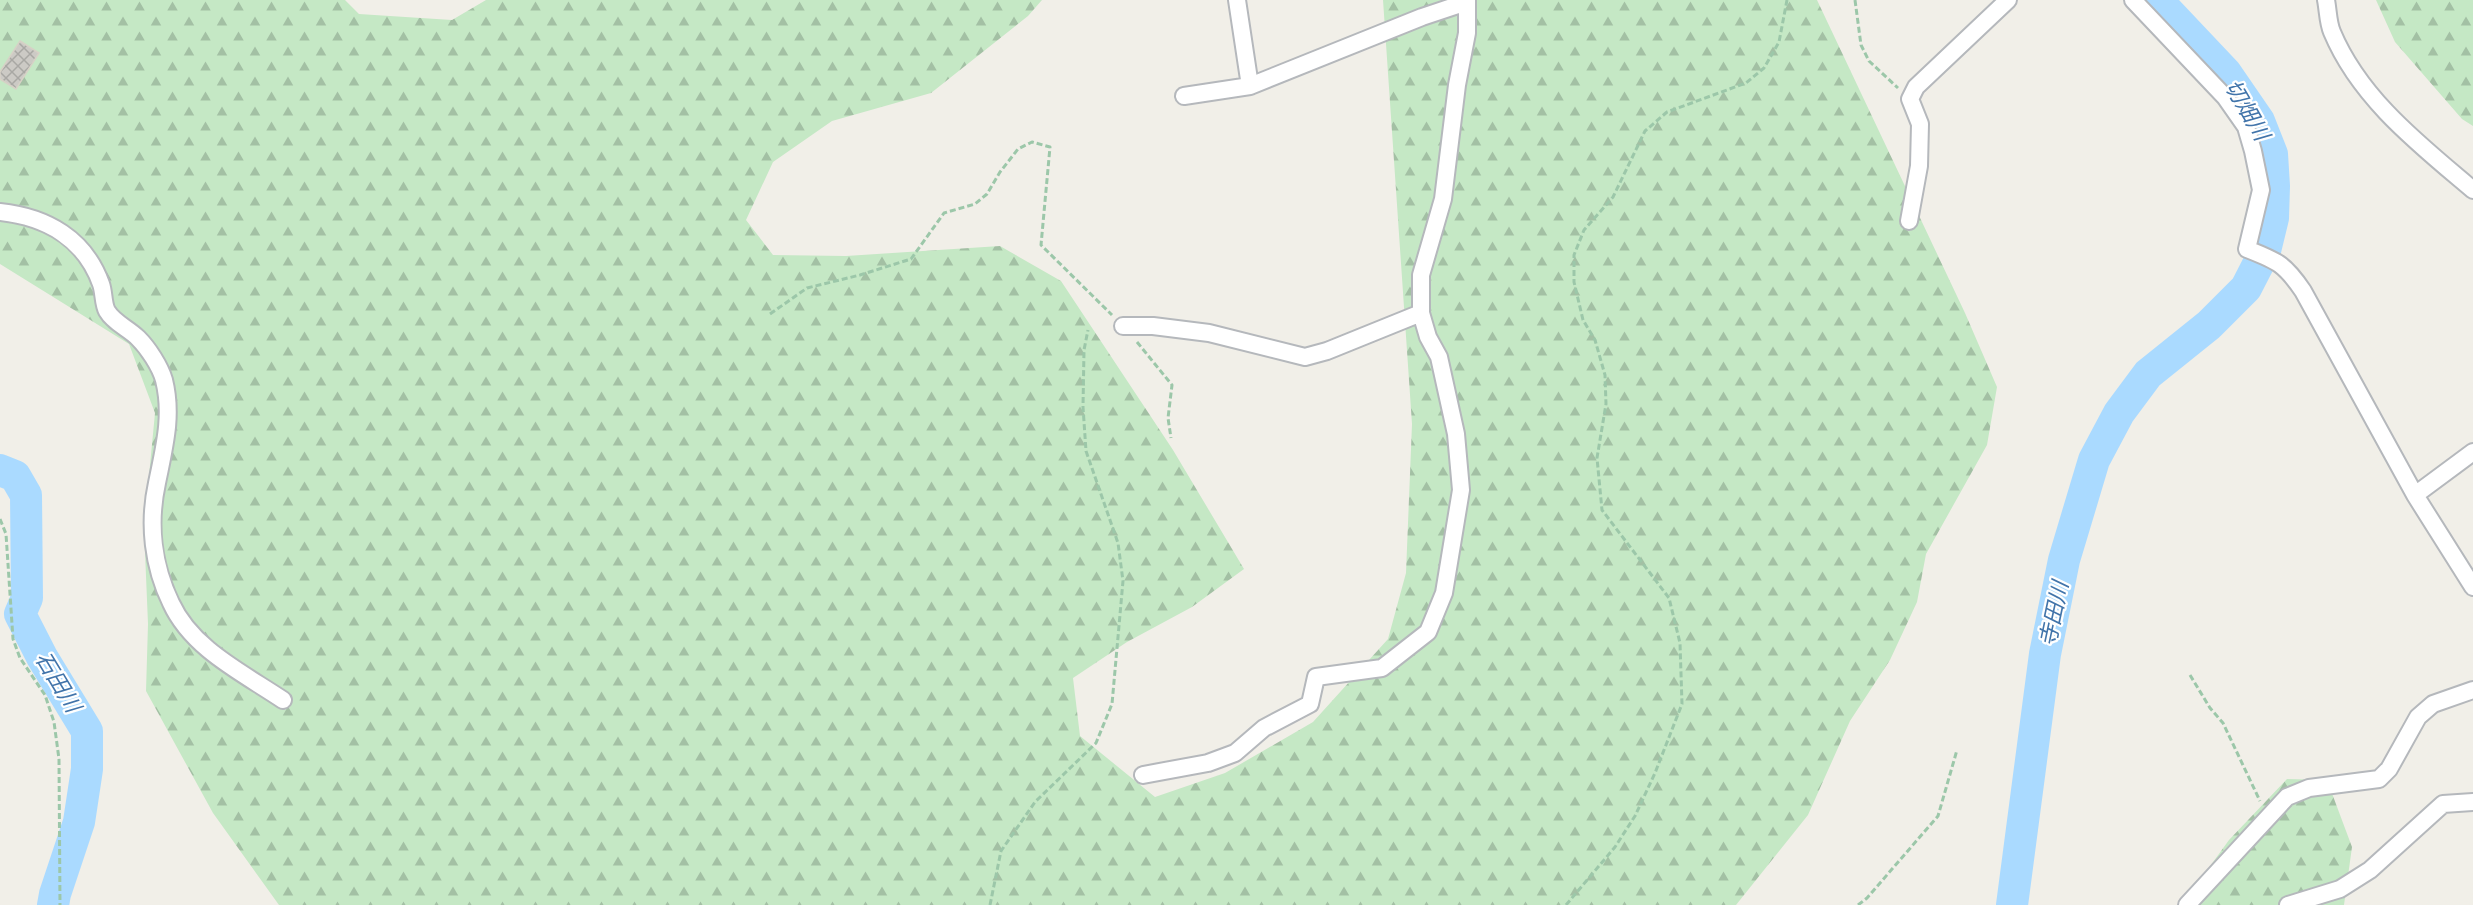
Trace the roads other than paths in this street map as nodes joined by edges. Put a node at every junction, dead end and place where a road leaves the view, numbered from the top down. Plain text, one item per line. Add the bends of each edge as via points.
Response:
1 (1237, 0) edge
2 (2008, 0) edge
3 (2133, 0) edge
4 (2326, 0) edge
5 (1467, 1) edge
6 (1250, 86) junction
7 (1184, 96) dead end
8 (2473, 190) edge
9 (0, 212) edge
10 (1910, 221) dead end
11 (1421, 313) junction
12 (1123, 326) road end
13 (2473, 452) edge
14 (2415, 495) junction
15 (2473, 587) edge
16 (2473, 690) edge
17 (283, 700) dead end
18 (1143, 775) dead end
19 (2473, 802) edge
20 (2187, 905) edge
21 (2288, 905) edge

1 - 6 street
2 - 10 street via 1916,87 1910,99 1920,124 1919,166
3 - 14 street via 2225,97 2246,127 2261,190 2247,249 2280,262 2303,291
4 - 8 street via 2331,31 2381,108
5 - 6 street
5 - 11 street via 1467,33 1443,199 1421,275
6 - 7 street
9 - 17 street via 37,221 70,237 87,254 101,285 106,310 138,338 164,378 167,441 156,486 153,547 171,604 185,628 208,650
11 - 12 street via 1305,357 1209,333
11 - 18 street via 1439,357 1456,434 1461,489 1444,593 1428,632 1382,668 1316,677 1310,704 1264,728 1234,753 1208,763
13 - 14 street
14 - 15 street
16 - 20 street via 2433,704 2418,717 2389,769 2379,779 2309,788 2287,797
19 - 21 street via 2442,804 2370,870 2340,889

